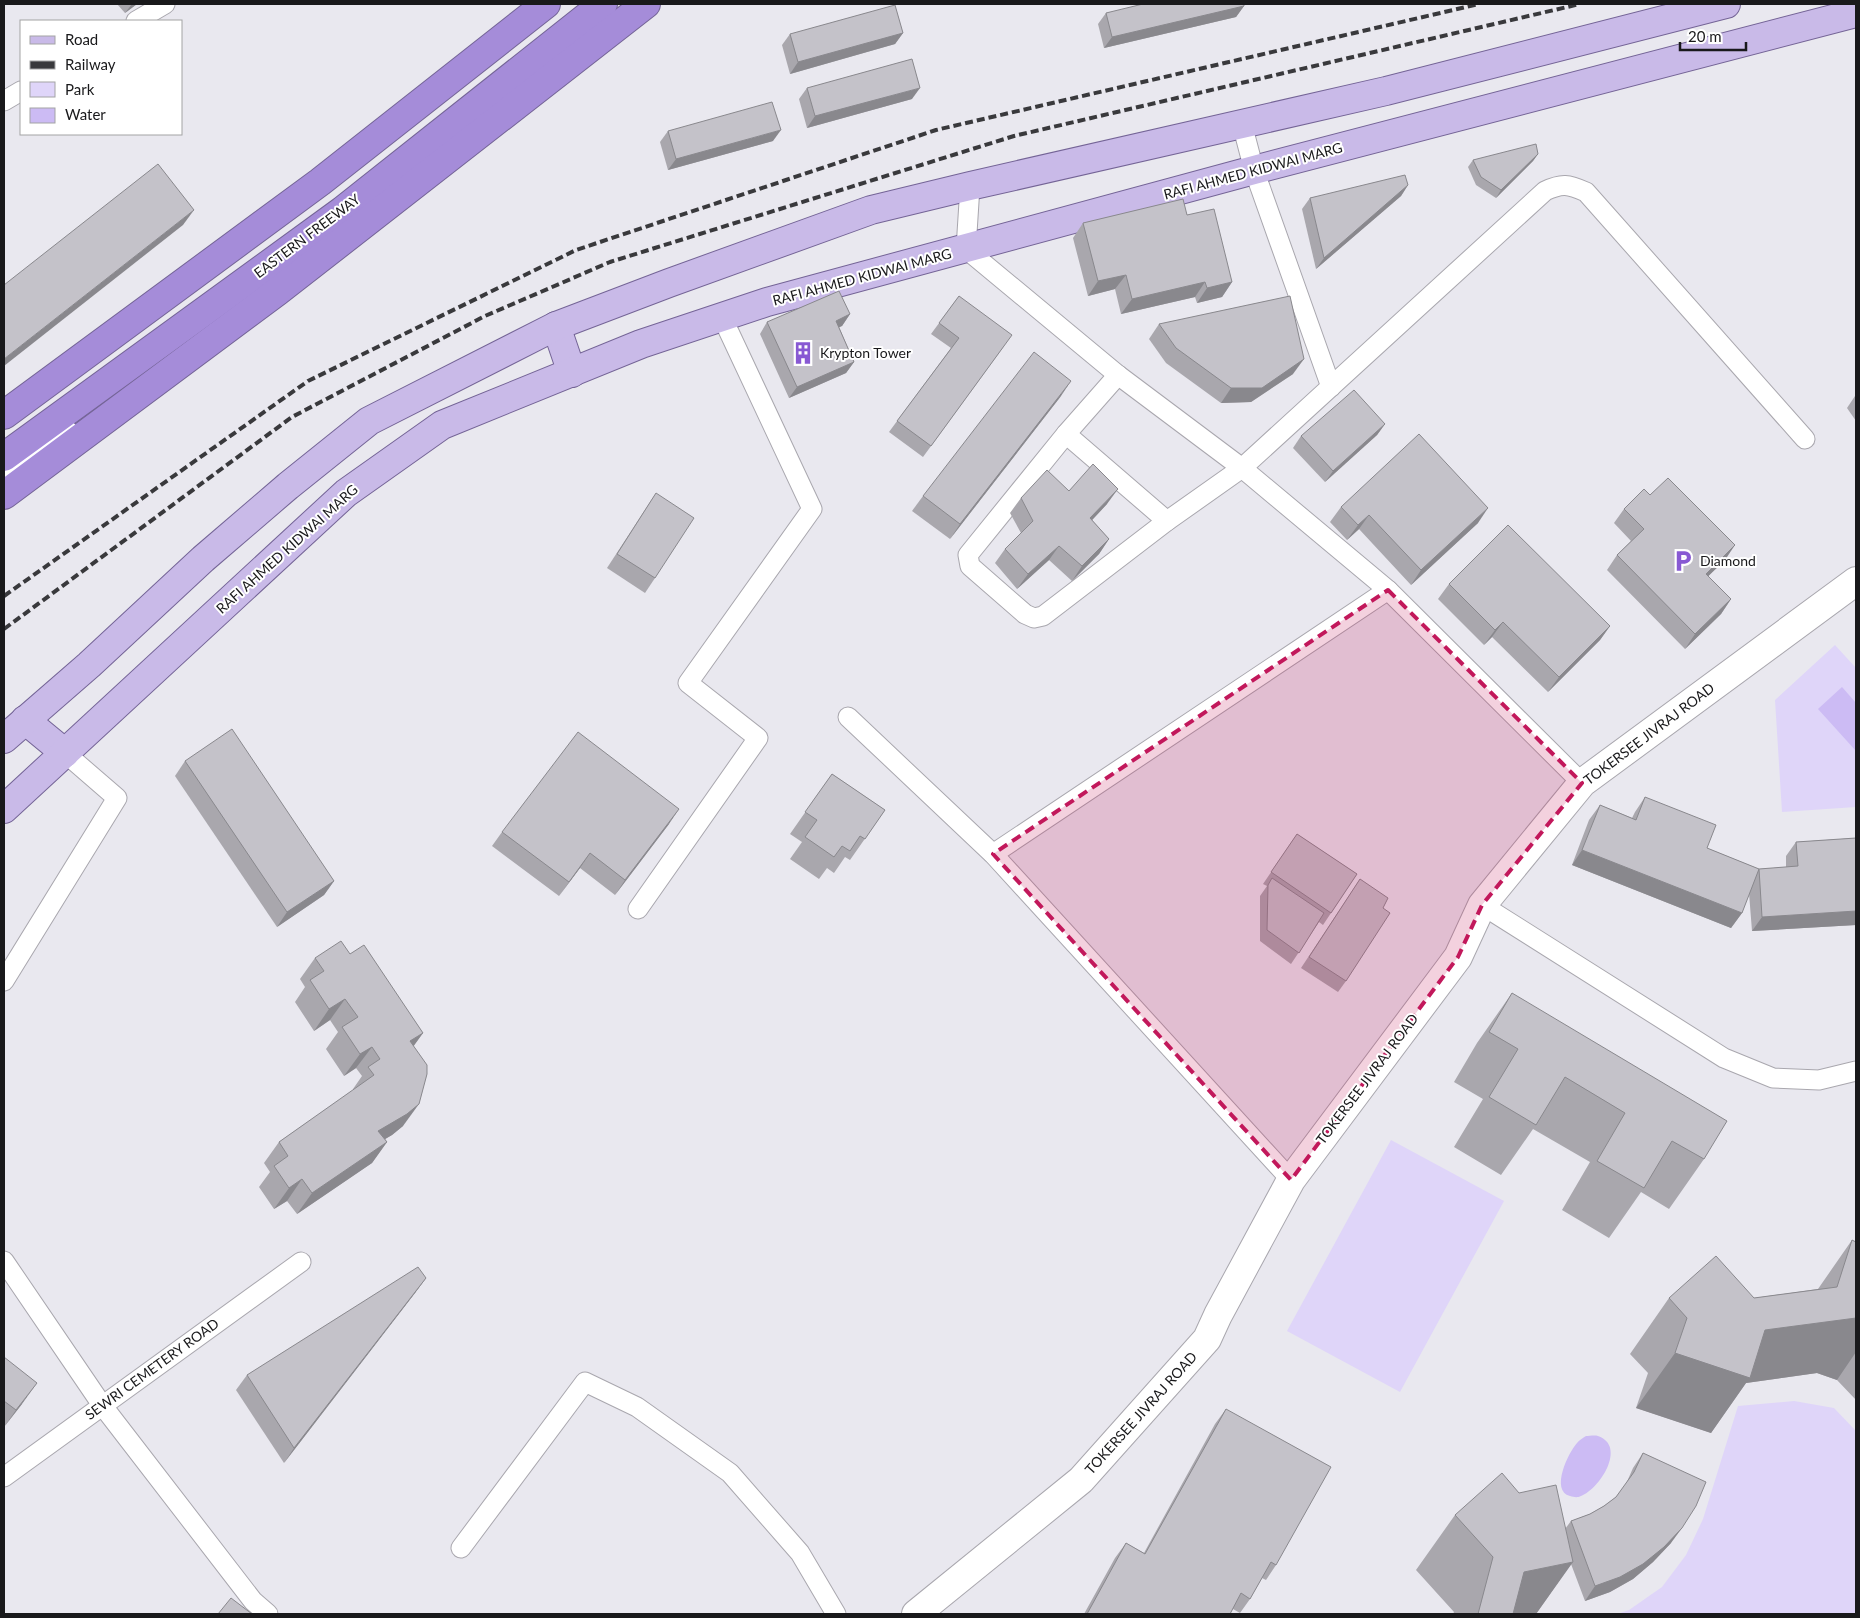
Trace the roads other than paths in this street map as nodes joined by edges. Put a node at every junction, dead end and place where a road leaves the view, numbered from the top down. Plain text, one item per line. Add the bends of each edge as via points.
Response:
1 (165, 4) edge
2 (546, 4) edge
3 (559, 4) edge
4 (603, 4) edge
5 (612, 4) edge
6 (646, 4) edge
7 (1726, 4) edge
8 (1856, 13) edge
9 (138, 20) edge
10 (20, 92) edge
11 (4, 101) edge
12 (1242, 124) junction
13 (1254, 170) junction
14 (970, 186) junction
15 (966, 249) junction
16 (181, 285) junction
17 (722, 318) junction
18 (556, 326) junction
19 (572, 373) junction
20 (1118, 375) junction
21 (1331, 387) junction
22 (4, 397) edge
23 (4, 415) edge
24 (4, 424) edge
25 (1066, 434) junction
26 (1805, 439) dead end
27 (4, 457) edge
28 (1242, 468) junction
29 (4, 478) edge
30 (4, 495) edge
31 (1167, 521) junction
32 (1856, 581) edge
33 (1388, 590) junction
34 (848, 717) dead end
35 (25, 720) junction
36 (4, 739) edge
37 (64, 752) junction
38 (1582, 783) junction
39 (4, 809) edge
40 (994, 854) junction
41 (1482, 905) junction
42 (638, 909) dead end
43 (4, 981) edge
44 (1856, 1071) edge
45 (1291, 1180) junction
46 (4, 1261) edge
47 (301, 1262) dead end
48 (102, 1405) junction
49 (4, 1477) edge
50 (461, 1548) dead end
51 (268, 1614) edge
52 (836, 1614) edge
53 (916, 1614) edge

1 - 9 street
2 - 16 highway via 320,182
3 - 24 street via 342,174
4 - 27 highway, EASTERN FREEWAY via 342,211
5 - 29 street via 211,325
6 - 30 highway via 278,291
7 - 12 main road via 1386,91
8 - 13 main road, RAFI AHMED KIDWAI MARG
10 - 11 street
12 - 13 street
12 - 14 main road
13 - 15 main road, RAFI AHMED KIDWAI MARG
13 - 21 street
14 - 15 street
14 - 18 main road via 871,210
15 - 17 main road, RAFI AHMED KIDWAI MARG via 767,302
15 - 20 street
16 - 22 highway via 132,308
16 - 23 highway
17 - 19 main road, RAFI AHMED KIDWAI MARG via 641,344
17 - 42 street via 812,509 688,683 758,738
18 - 19 main road
18 - 35 main road via 369,421 288,486
19 - 37 main road, RAFI AHMED KIDWAI MARG via 442,425 346,493
20 - 25 street
20 - 28 street
21 - 26 street via 1545,191 1558,184 1586,192
21 - 28 street
25 - 31 street
25 - 31 street via 968,555 970,566 1025,614 1034,618 1043,616
28 - 31 street
28 - 33 street
32 - 38 street, TOKERSEE JIVRAJ ROAD
33 - 38 street
33 - 40 street
34 - 40 street
35 - 36 main road
35 - 37 main road
37 - 39 main road, RAFI AHMED KIDWAI MARG
37 - 43 street via 117,798
38 - 41 street, TOKERSEE JIVRAJ ROAD
40 - 45 street
41 - 44 street via 1724,1058 1773,1078 1819,1080
41 - 45 street, TOKERSEE JIVRAJ ROAD via 1458,957
45 - 53 street, TOKERSEE JIVRAJ ROAD via 1207,1340 1081,1480
46 - 48 street
47 - 48 street, SEWRI CEMETERY ROAD
48 - 49 street, SEWRI CEMETERY ROAD
48 - 51 street via 253,1601
50 - 52 street via 585,1382 638,1407 730,1473 800,1553

